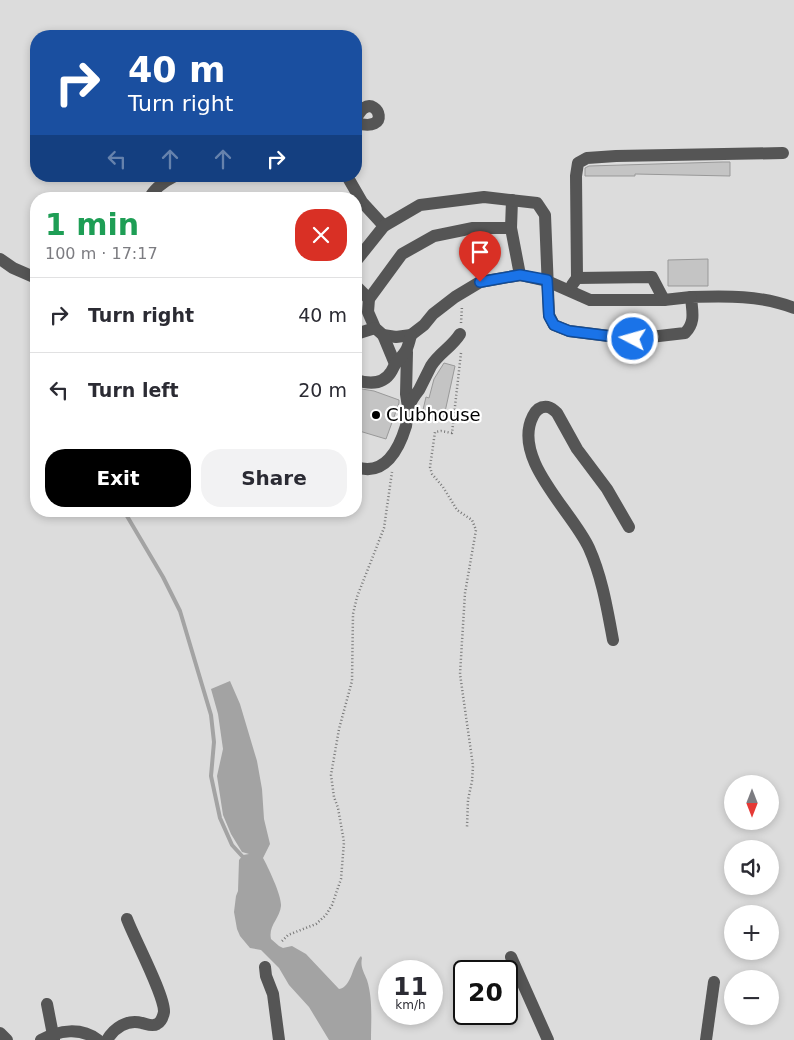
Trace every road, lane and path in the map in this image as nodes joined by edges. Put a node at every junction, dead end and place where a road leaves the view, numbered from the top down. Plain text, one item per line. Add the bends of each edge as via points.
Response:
1 (362, 110) edge
2 (362, 126) edge
3 (783, 154) dead end
4 (165, 182) edge
5 (154, 192) edge
6 (512, 200) junction
7 (362, 201) edge
8 (362, 212) edge
9 (371, 213) junction
10 (384, 226) junction
11 (510, 228) junction
12 (362, 254) edge
13 (0, 259) edge
14 (30, 275) edge
15 (520, 275) junction
16 (577, 278) junction
17 (547, 280) junction
18 (569, 289) junction
19 (362, 292) edge
20 (463, 292) junction
21 (691, 297) junction
22 (369, 299) junction
23 (664, 300) junction
24 (794, 308) edge
25 (379, 332) junction
26 (362, 333) edge
27 (460, 334) junction
28 (411, 335) junction
29 (407, 352) junction
30 (395, 364) junction
31 (362, 382) edge
32 (408, 407) junction
33 (395, 452) junction
34 (362, 468) edge
35 (629, 527) dead end
36 (613, 640) dead end
37 (467, 827) dead end
38 (127, 919) dead end
39 (282, 942) dead end
40 (511, 957) dead end
41 (265, 967) dead end
42 (714, 982) dead end
43 (47, 1004) dead end
44 (0, 1033) edge
45 (49, 1038) edge
46 (7, 1040) edge
47 (98, 1040) edge
48 (107, 1040) edge
49 (279, 1040) edge
50 (548, 1040) edge
51 (706, 1040) edge

1 - 2 lane via 374,108 379,116 374,124
3 - 16 lane via 616,156 587,158 578,163
4 - 5 lane
6 - 10 lane via 484,197 420,205
6 - 11 lane
6 - 17 lane via 536,203 545,215
7 - 9 lane
8 - 9 lane
9 - 10 lane
10 - 12 lane
11 - 15 lane
11 - 22 lane via 473,228 434,236 402,254
13 - 14 lane
15 - 17 lane
15 - 20 lane via 480,282
16 - 18 lane
16 - 23 lane via 652,277
17 - 18 lane
17 - 21 lane via 549,316 554,325 599,336 633,339 685,333 691,327 693,317
18 - 23 lane via 590,300
19 - 22 lane
20 - 27 path
20 - 28 lane
21 - 23 lane
21 - 24 lane via 753,298
22 - 25 lane via 368,312
25 - 26 lane
25 - 28 lane via 396,337
25 - 30 lane
27 - 32 lane via 436,358
27 - 37 path via 460,373 452,433 435,432 430,467 457,510 472,520 476,530 465,593 460,663 473,772
28 - 29 lane
29 - 30 lane
29 - 32 lane
30 - 31 lane via 382,381
32 - 33 lane via 406,427
33 - 34 lane via 384,465 373,470
33 - 39 path via 384,528 353,614 352,681 331,775 344,842 341,879 326,915 316,924 288,935
35 - 36 lane via 557,413 546,406 539,408 531,420 529,434 534,459 548,489 589,548 604,592
38 - 48 lane via 164,1012 154,1026 130,1022 119,1027
40 - 50 lane
41 - 49 lane via 274,994
42 - 51 lane
43 - 45 lane
44 - 46 lane
45 - 47 lane via 61,1032 78,1032

